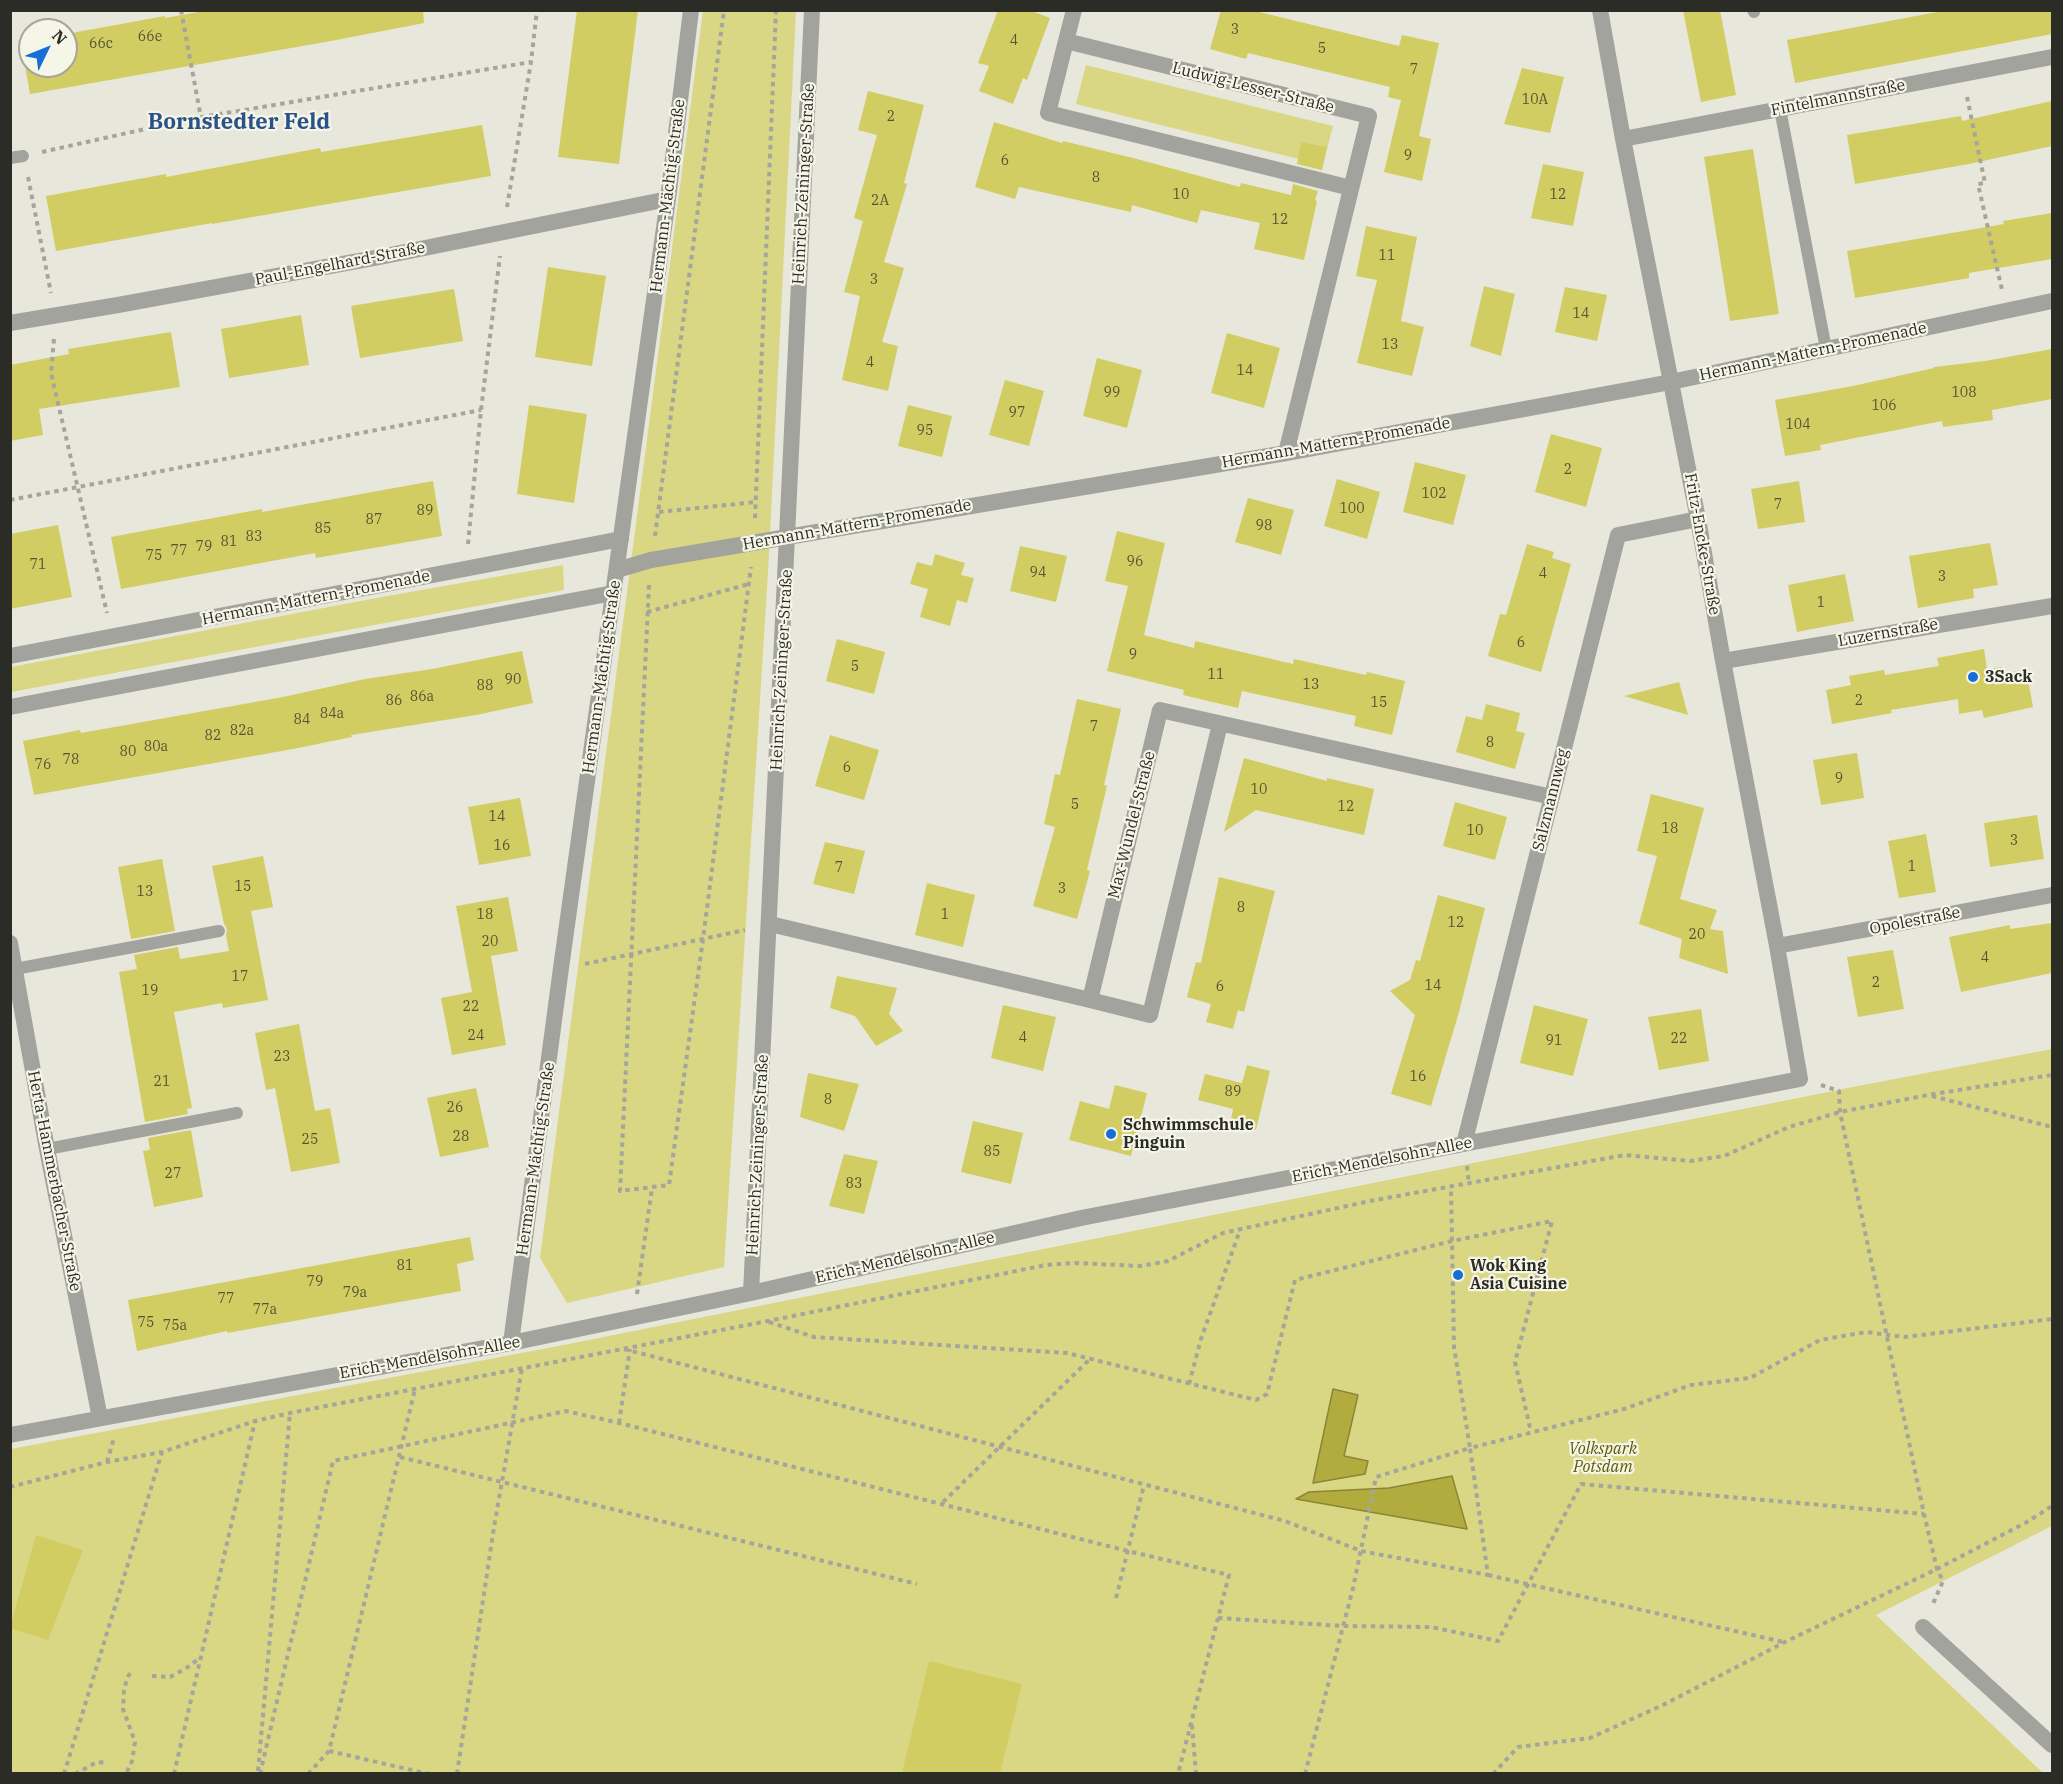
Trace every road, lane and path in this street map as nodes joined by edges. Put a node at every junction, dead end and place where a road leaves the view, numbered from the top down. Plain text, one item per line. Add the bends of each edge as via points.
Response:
1 (181, 10) edge
2 (537, 10) edge
3 (691, 10) edge
4 (724, 10) edge
5 (776, 10) edge
6 (812, 10) edge
7 (1074, 10) edge
8 (1600, 10) edge
9 (1066, 41) junction
10 (2052, 57) edge
11 (531, 62) junction
12 (1962, 75) junction
13 (1780, 109) junction
14 (201, 118) junction
15 (1623, 139) junction
16 (23, 156) junction
17 (10, 158) edge
18 (1351, 188) junction
19 (668, 199) junction
20 (503, 232) junction
21 (2052, 301) edge
22 (2006, 311) junction
23 (56, 315) junction
24 (10, 322) edge
25 (1826, 349) junction
26 (1671, 382) junction
27 (481, 410) junction
28 (1286, 453) junction
29 (78, 487) junction
30 (10, 500) edge
31 (756, 502) junction
32 (659, 512) junction
33 (1698, 519) junction
34 (789, 537) junction
35 (621, 539) junction
36 (754, 543) junction
37 (651, 560) junction
38 (466, 570) junction
39 (617, 570) junction
40 (749, 584) junction
41 (613, 593) junction
42 (2052, 606) edge
43 (647, 612) junction
44 (113, 637) junction
45 (10, 656) edge
46 (1723, 661) junction
47 (10, 706) edge
48 (1220, 724) junction
49 (1552, 797) junction
50 (2052, 895) edge
51 (770, 924) junction
52 (219, 931) dead end
53 (704, 939) junction
54 (10, 943) edge
55 (1777, 946) junction
56 (630, 955) junction
57 (561, 968) junction
58 (15, 969) junction
59 (1090, 1000) junction
60 (2052, 1075) edge
61 (1800, 1079) joint
62 (1839, 1090) dead end
63 (1928, 1095) junction
64 (1840, 1112) junction
65 (237, 1113) dead end
66 (2052, 1127) edge
67 (1464, 1144) junction
68 (47, 1149) junction
69 (1451, 1187) junction
70 (652, 1188) junction
71 (651, 1198) dead end
72 (1240, 1230) junction
73 (1452, 1241) junction
74 (751, 1293) junction
75 (2052, 1318) edge
76 (768, 1321) junction
77 (1886, 1336) junction
78 (511, 1343) junction
79 (621, 1348) junction
80 (1090, 1358) junction
81 (522, 1368) junction
82 (1190, 1384) junction
83 (416, 1389) junction
84 (290, 1413) junction
85 (100, 1418) junction
86 (255, 1421) junction
87 (1531, 1432) junction
88 (10, 1434) edge
89 (1001, 1446) junction
90 (1470, 1448) junction
91 (162, 1452) junction
92 (400, 1457) junction
93 (501, 1482) junction
94 (1144, 1485) junction
95 (10, 1487) edge
96 (942, 1503) junction
97 (2052, 1506) edge
98 (1924, 1514) junction
99 (1128, 1551) junction
100 (1361, 1551) junction
101 (1937, 1569) junction
102 (1488, 1575) junction
103 (917, 1584) dead end
104 (1528, 1584) junction
105 (1116, 1598) dead end
106 (1218, 1618) junction
107 (1343, 1626) junction
108 (1923, 1627) joint
109 (1785, 1642) junction
110 (201, 1657) junction
111 (131, 1672) dead end
112 (152, 1677) dead end
113 (1192, 1722) junction
114 (2052, 1745) edge
115 (329, 1751) junction
116 (108, 1763) dead end
117 (127, 1772) dead end
118 (64, 1773) edge
119 (75, 1773) edge
120 (174, 1773) edge
121 (259, 1773) edge
122 (308, 1773) edge
123 (429, 1773) edge
124 (457, 1773) edge
125 (1178, 1773) edge
126 (1196, 1773) edge
127 (1305, 1773) edge
128 (1493, 1773) edge

1 - 14 path
2 - 11 path
3 - 19 street, Hermann-Mächtig-Straße
4 - 32 path
5 - 31 path
6 - 34 street, Heinrich-Zeininger-Straße
7 - 9 street
8 - 15 street, Fritz-Encke-Straße
9 - 18 street, Ludwig-Lesser-Straße via 1369,116
9 - 18 street via 1048,113
10 - 12 street, Fintelmannstraße
11 - 14 path
11 - 20 path
12 - 13 street, Fintelmannstraße
12 - 22 path via 1985,183 1978,184
13 - 15 street, Fintelmannstraße
13 - 25 lane
14 - 16 path
15 - 26 street, Fritz-Encke-Straße
16 - 17 lane
16 - 23 path
18 - 28 street, Ludwig-Lesser-Straße
19 - 20 street, Paul-Engelhard-Straße
19 - 35 street, Hermann-Mächtig-Straße
20 - 23 street, Paul-Engelhard-Straße
20 - 27 path
21 - 22 street, Hermann-Mattern-Promenade
22 - 25 street, Hermann-Mattern-Promenade
23 - 24 street, Paul-Engelhard-Straße
23 - 29 path via 51,373
25 - 26 street, Hermann-Mattern-Promenade
26 - 28 street, Hermann-Mattern-Promenade
26 - 33 street, Fritz-Encke-Straße
27 - 29 path
27 - 38 path
28 - 34 street, Hermann-Mattern-Promenade
29 - 30 path
29 - 44 path
31 - 32 path
31 - 36 path
32 - 37 path
33 - 46 street, Fritz-Encke-Straße
33 - 49 street, Salzmannweg via 1618,535
34 - 36 street, Hermann-Mattern-Promenade
34 - 51 street, Heinrich-Zeininger-Straße
35 - 38 street, Hermann-Mattern-Promenade
35 - 39 street, Hermann-Mächtig-Straße
36 - 37 street, Hermann-Mattern-Promenade
36 - 40 path
37 - 39 street, Hermann-Mattern-Promenade
37 - 43 path
38 - 44 street, Hermann-Mattern-Promenade
39 - 41 street, Hermann-Mächtig-Straße
40 - 43 path
40 - 53 path
41 - 47 street
41 - 57 street, Hermann-Mächtig-Straße
42 - 46 street, Luzernstraße
43 - 56 path
44 - 45 street, Hermann-Mattern-Promenade
46 - 55 street, Fritz-Encke-Straße
48 - 49 street, Max-Wundel-Straße
48 - 59 street, Max-Wundel-Straße via 1160,710
48 - 59 street via 1150,1015
49 - 67 street, Salzmannweg
50 - 55 street, Opolestraße
51 - 53 path
51 - 59 street
51 - 74 street, Heinrich-Zeininger-Straße
52 - 58 lane
53 - 56 path
53 - 70 path via 669,1185
54 - 58 street, Herta-Hammerbacher-Straße
55 - 61 street, Fritz-Encke-Straße
56 - 57 path
56 - 70 path via 620,1191
57 - 78 street, Hermann-Mächtig-Straße
58 - 68 street, Herta-Hammerbacher-Straße
60 - 63 path
61 - 67 street, Erich-Mendelsohn-Allee
62 - 64 path
63 - 64 path
63 - 66 path
64 - 69 path via 1789,1127 1724,1156 1690,1161 1625,1155
64 - 77 path
65 - 68 lane
67 - 74 street, Erich-Mendelsohn-Allee via 1081,1218
68 - 85 street, Herta-Hammerbacher-Straße
69 - 72 path
69 - 73 path
70 - 71 path
72 - 76 path via 1223,1233 1168,1261 1141,1266 1046,1265
72 - 82 path via 1201,1339
73 - 82 path via 1295,1280 1267,1394 1256,1400
73 - 87 path via 1552,1221 1515,1362
73 - 90 path via 1454,1347
74 - 78 street, Erich-Mendelsohn-Allee
75 - 77 path via 1905,1337
76 - 79 path
76 - 80 path via 814,1337 1067,1353
77 - 87 path via 1866,1332 1820,1340 1750,1378 1691,1385 1624,1409
77 - 98 path
78 - 85 street, Erich-Mendelsohn-Allee
79 - 81 path
79 - 89 path
80 - 82 path
80 - 89 path
81 - 83 path
81 - 93 path
83 - 84 path
83 - 92 path
84 - 86 path
84 - 121 path
85 - 88 street, Erich-Mendelsohn-Allee
86 - 91 path
86 - 110 path
87 - 90 path
89 - 94 path
89 - 96 path
90 - 100 path via 1376,1477
90 - 102 path
91 - 95 path
91 - 118 path
92 - 93 path
92 - 115 path
93 - 103 path
93 - 124 path
94 - 99 path
94 - 100 path via 1285,1521
96 - 99 path
96 - 121 path via 566,1411 333,1461
97 - 101 path
98 - 101 path
98 - 104 path via 1581,1484
99 - 105 path
99 - 106 path via 1229,1575
100 - 102 path
100 - 107 path
101 - 108 path via 1943,1581
101 - 109 path
102 - 104 path
104 - 107 path via 1498,1641 1431,1628
104 - 109 path
106 - 107 path
106 - 113 path
107 - 127 path
108 - 114 street
109 - 128 path via 1590,1738 1518,1747
110 - 112 path via 170,1677
110 - 120 path
111 - 117 path via 123,1708 135,1743
113 - 125 path
113 - 126 path
115 - 122 path
115 - 123 path
116 - 119 path via 97,1762

